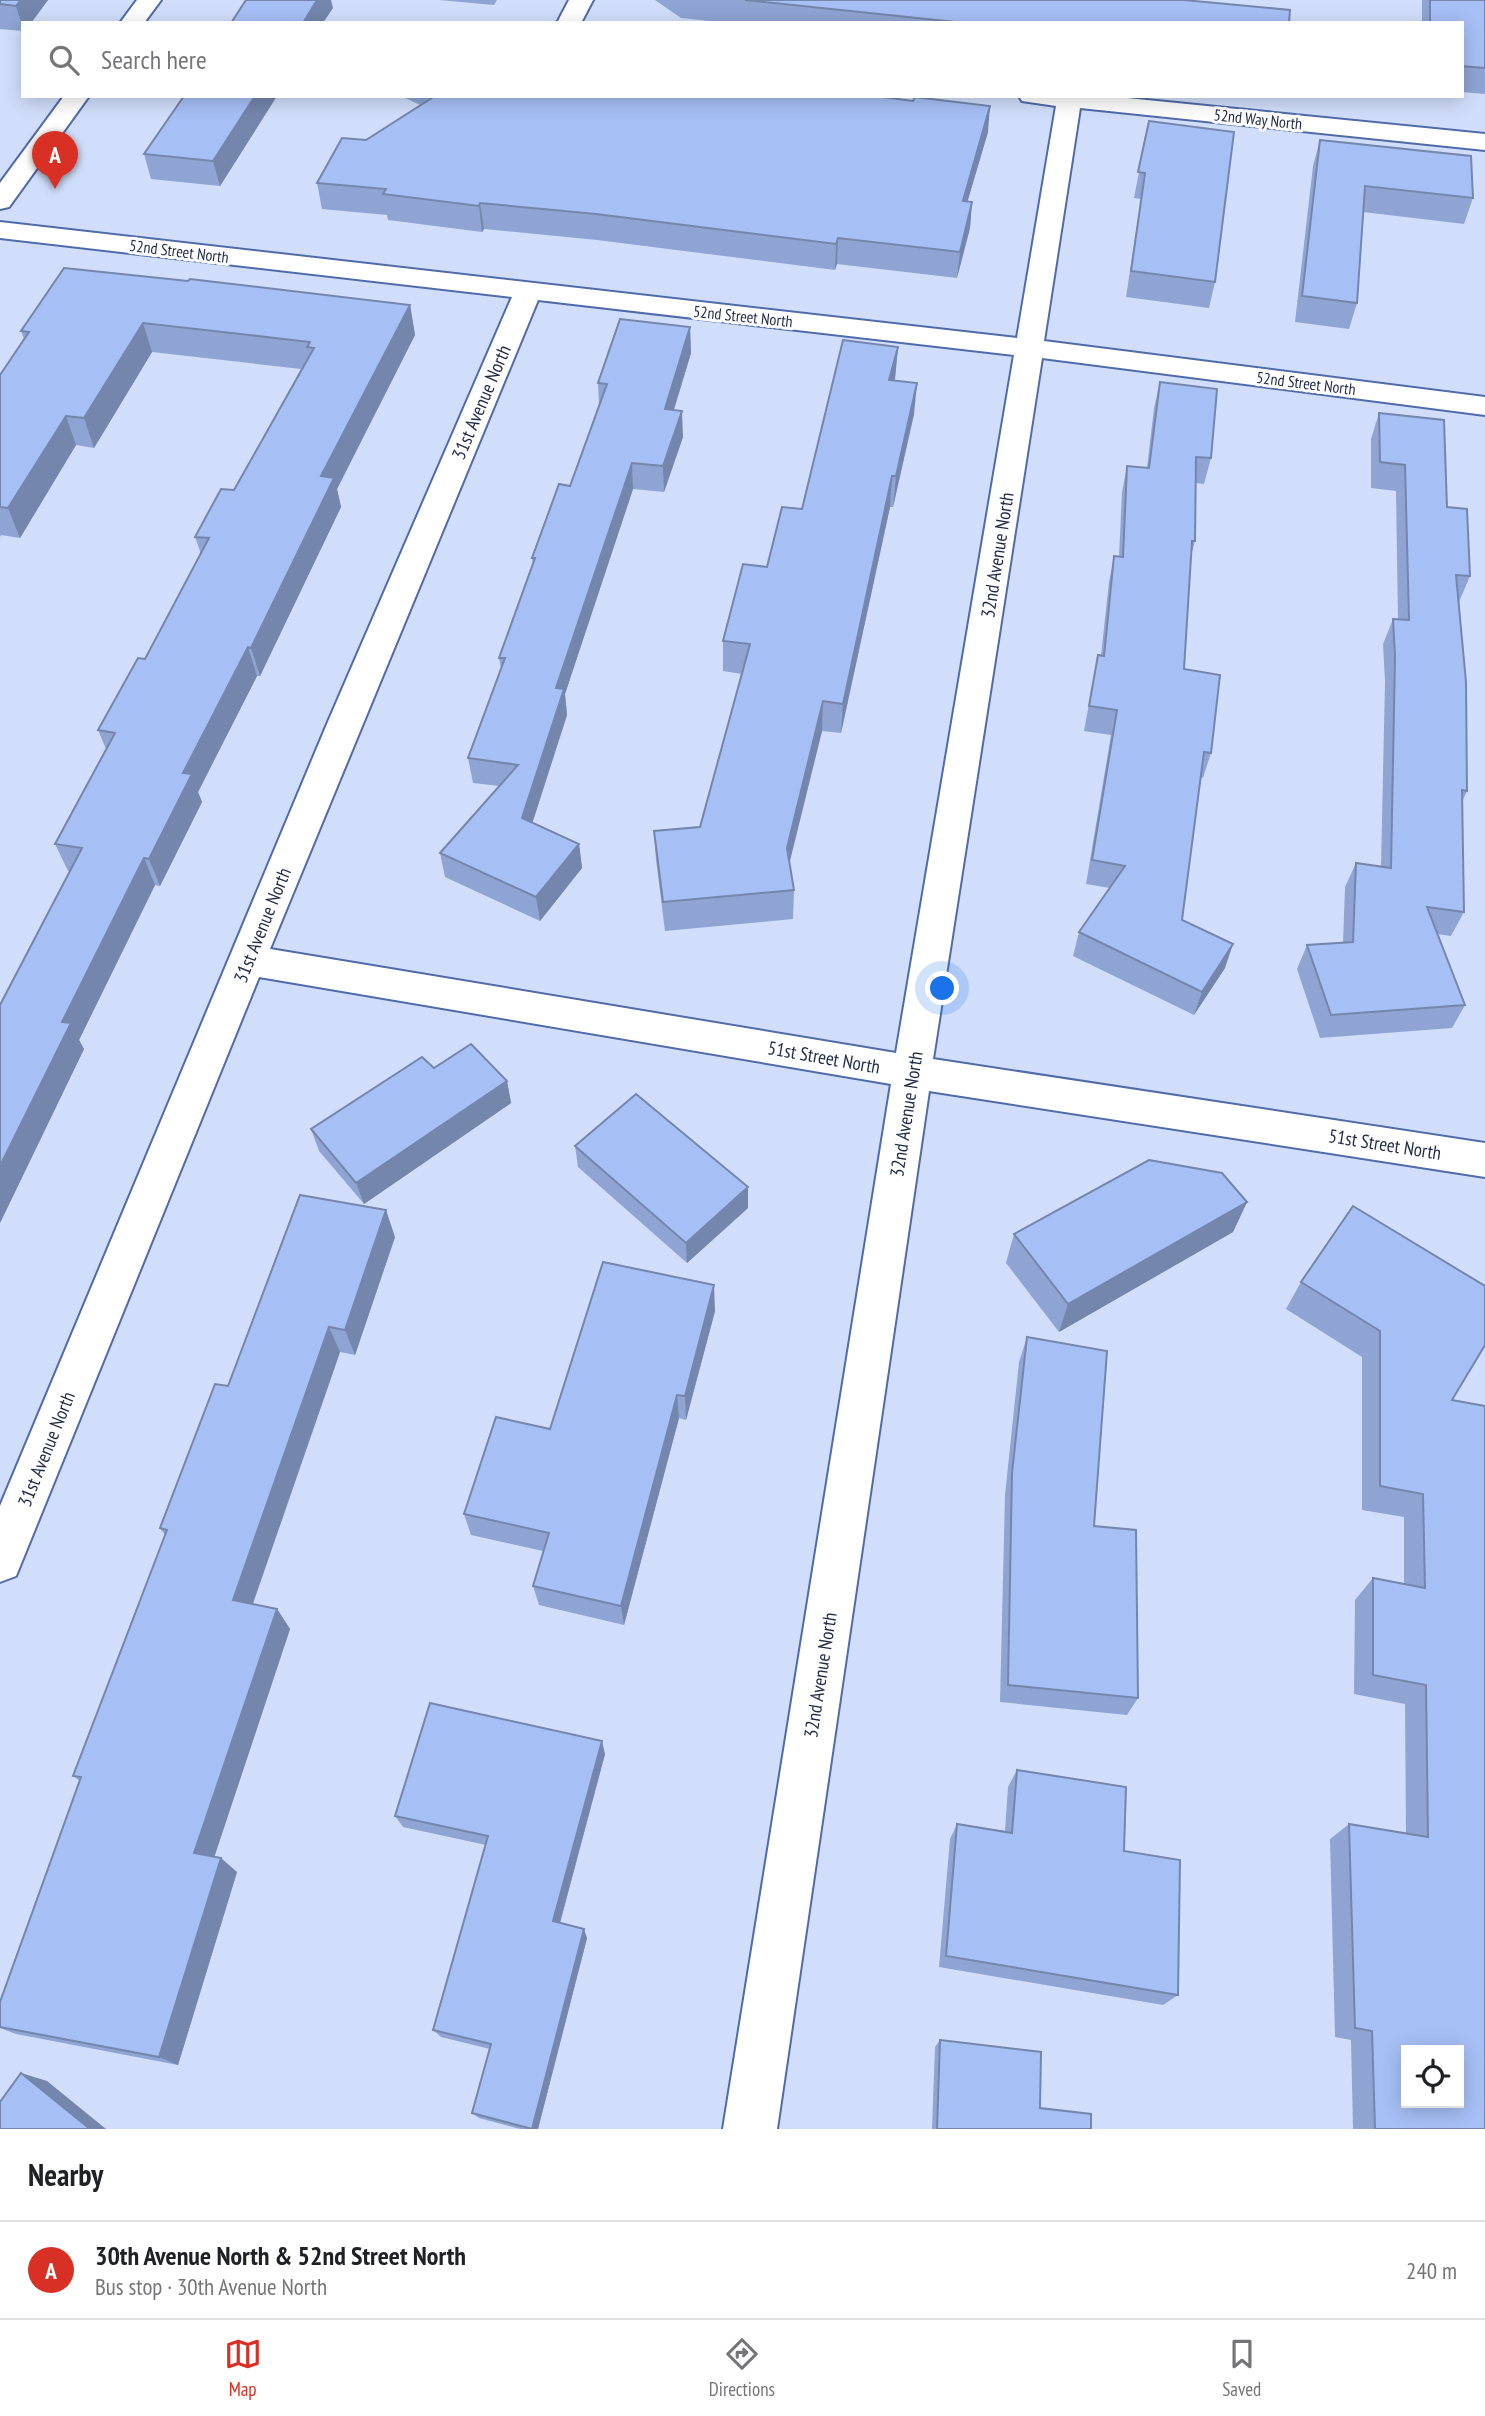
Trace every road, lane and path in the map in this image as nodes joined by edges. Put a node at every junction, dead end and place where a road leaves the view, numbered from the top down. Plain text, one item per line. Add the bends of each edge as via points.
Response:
1 (149, 0) edge
2 (581, 0) edge
3 (133, 21) edge
4 (570, 21) edge
5 (76, 98) edge
6 (1046, 98) edge
7 (1069, 101) junction
8 (1485, 142) edge
9 (0, 201) edge
10 (0, 230) edge
11 (528, 292) junction
12 (1031, 348) junction
13 (1485, 406) edge
14 (248, 960) junction
15 (912, 1072) junction
16 (1485, 1160) edge
17 (0, 1560) edge
18 (750, 2129) edge

1 - 3 street
2 - 4 street
5 - 9 street
6 - 7 street, 52nd Way North
7 - 8 street, 52nd Way North
7 - 12 street, 32nd Avenue North
10 - 11 street, 52nd Street North
11 - 12 street, 52nd Street North
11 - 14 street, 31st Avenue North
12 - 13 street, 52nd Street North
12 - 15 street, 32nd Avenue North
14 - 15 street, 51st Street North
14 - 17 street, 31st Avenue North
15 - 16 street, 51st Street North
15 - 18 street, 32nd Avenue North

